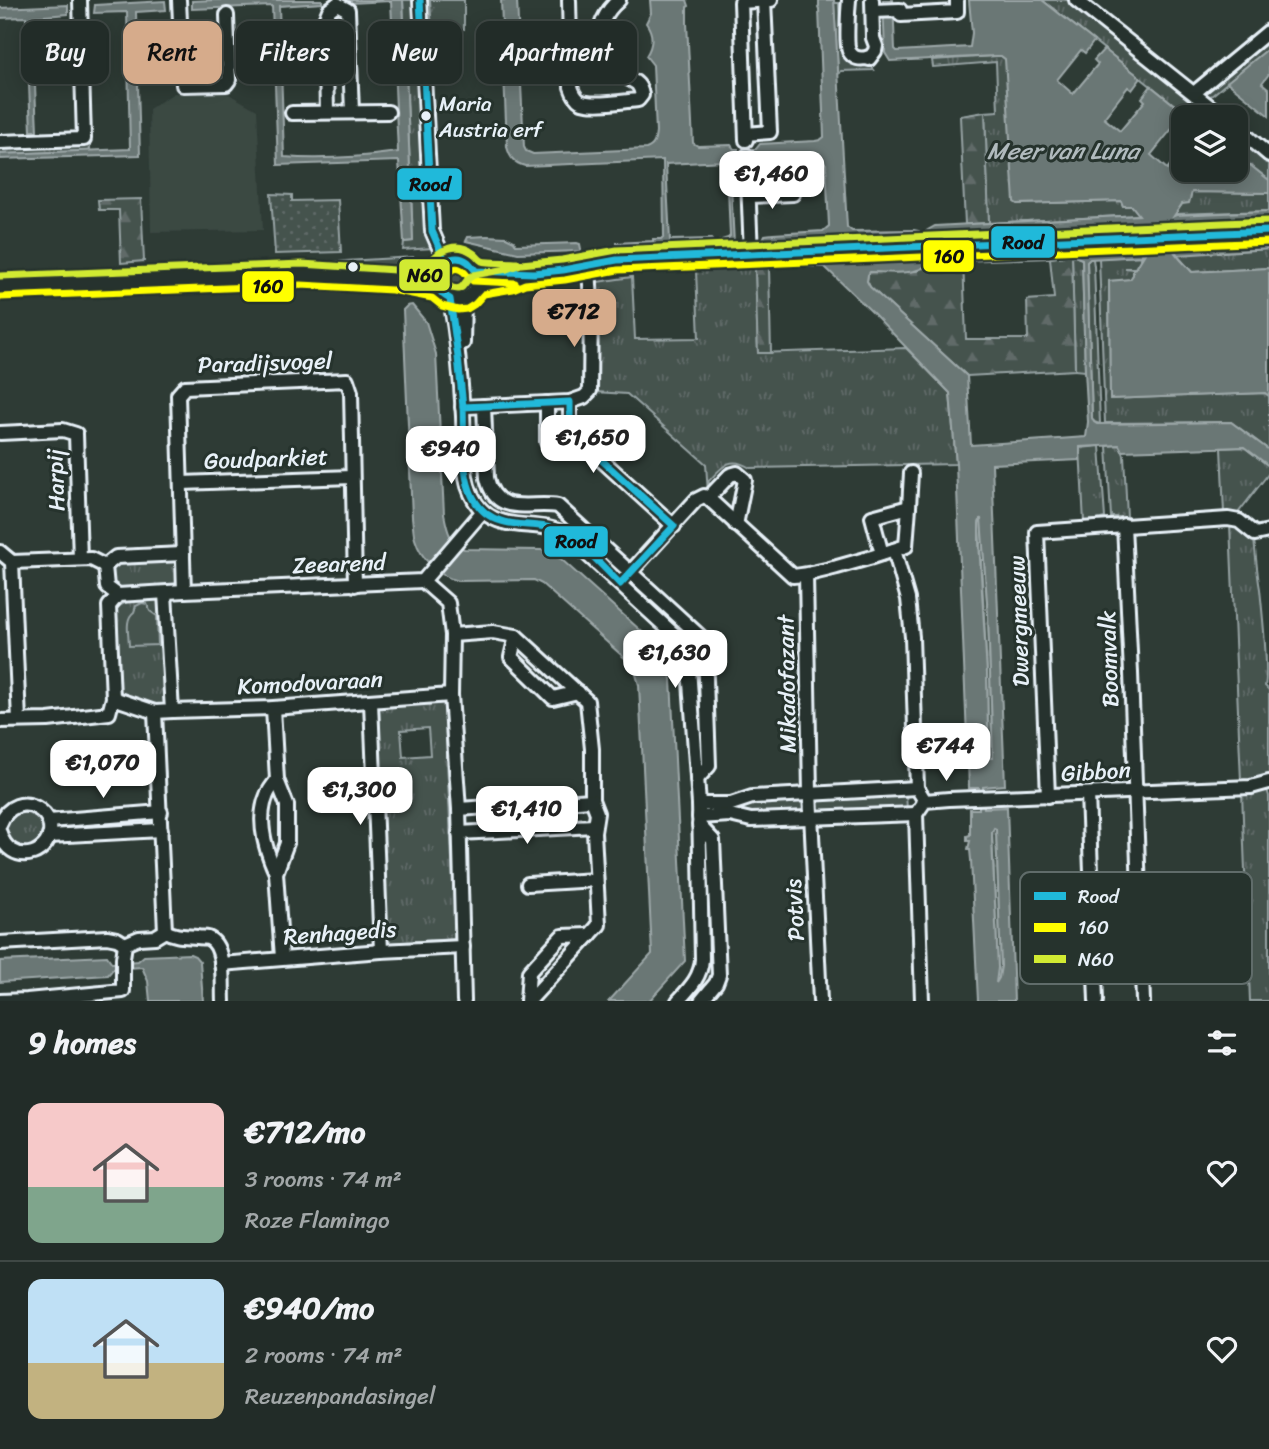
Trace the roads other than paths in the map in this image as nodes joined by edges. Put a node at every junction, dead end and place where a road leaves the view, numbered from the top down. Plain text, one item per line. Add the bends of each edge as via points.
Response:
1 (80, 0) edge
2 (179, 0) edge
3 (420, 0) edge
4 (569, 0) edge
5 (619, 0) edge
6 (764, 0) edge
7 (771, 0) edge
8 (849, 0) edge
9 (957, 0) edge
10 (1076, 0) edge
11 (337, 2) edge
12 (873, 5) edge
13 (900, 5) edge
14 (227, 15) dead end
15 (180, 21) edge
16 (1269, 31) edge
17 (222, 56) edge
18 (228, 56) junction
19 (183, 84) edge
20 (1194, 93) junction
21 (1208, 105) edge
22 (327, 112) junction
23 (352, 112) junction
24 (388, 112) dead end
25 (292, 113) dead end
26 (1248, 137) edge
27 (0, 142) edge
28 (1269, 155) edge
29 (747, 156) dead end
30 (793, 194) dead end
31 (750, 196) junction
32 (1269, 230) edge
33 (751, 254) junction
34 (445, 261) junction
35 (589, 264) junction
36 (476, 271) junction
37 (523, 274) junction
38 (437, 281) junction
39 (477, 285) junction
40 (0, 287) edge
41 (450, 299) junction
42 (464, 299) junction
43 (461, 389) junction
44 (570, 402) junction
45 (547, 403) junction
46 (484, 406) junction
47 (462, 407) junction
48 (0, 433) edge
49 (570, 440) junction
50 (911, 473) dead end
51 (352, 477) junction
52 (182, 484) junction
53 (708, 498) junction
54 (909, 507) junction
55 (483, 511) junction
56 (736, 525) junction
57 (1124, 525) junction
58 (674, 526) junction
59 (1269, 531) edge
60 (0, 552) edge
61 (888, 552) junction
62 (183, 554) junction
63 (80, 559) junction
64 (12, 562) junction
65 (106, 566) junction
66 (630, 573) junction
67 (806, 575) junction
68 (427, 577) junction
69 (620, 584) junction
70 (355, 585) junction
71 (184, 591) junction
72 (165, 593) junction
73 (118, 595) junction
74 (452, 635) junction
75 (516, 636) junction
76 (578, 692) junction
77 (451, 695) junction
78 (113, 698) junction
79 (372, 702) junction
80 (273, 708) junction
81 (172, 711) junction
82 (155, 712) junction
83 (19, 720) junction
84 (0, 721) edge
85 (697, 779) junction
86 (276, 780) junction
87 (1269, 782) edge
88 (917, 788) junction
89 (1135, 792) junction
90 (810, 793) junction
91 (1088, 794) junction
92 (1048, 796) junction
93 (592, 800) junction
94 (925, 802) junction
95 (459, 809) junction
96 (161, 812) junction
97 (916, 814) junction
98 (699, 815) junction
99 (812, 817) junction
100 (596, 820) junction
101 (49, 821) junction
102 (0, 824) edge
103 (161, 830) junction
104 (0, 833) edge
105 (459, 833) junction
106 (49, 836) junction
107 (1091, 872) edge
108 (1138, 872) edge
109 (276, 873) junction
110 (596, 880) junction
111 (528, 884) dead end
112 (165, 931) junction
113 (590, 935) junction
114 (0, 943) edge
115 (125, 944) junction
116 (463, 947) junction
117 (381, 951) junction
118 (282, 958) junction
119 (221, 964) junction
120 (123, 996) edge
121 (0, 1001) edge
122 (27, 1001) edge
123 (223, 1001) edge
124 (464, 1001) edge
125 (528, 1001) edge
126 (678, 1001) edge
127 (701, 1001) edge
128 (820, 1001) edge
129 (922, 1001) edge

1 - 27 street via 84,139
2 - 15 street
3 - 34 street via 432,231
4 - 5 street via 573,93 579,101 590,103 638,100 642,95 636,81 620,71 614,51 602,40 606,15
6 - 6 street via 741,2 746,137 769,132
6 - 7 street
8 - 12 street via 848,47 860,59 869,59 875,51
9 - 13 street via 957,12 901,15
10 - 20 street
11 - 22 street via 325,20
11 - 23 street via 348,10
12 - 13 street
14 - 18 street
16 - 20 street
17 - 18 street
18 - 19 street via 226,84
20 - 21 street
22 - 23 street
22 - 25 street
23 - 24 street
26 - 28 street
29 - 31 street
30 - 31 street
31 - 33 street
32 - 33 street
33 - 35 street
34 - 36 street via 467,260
34 - 38 street
35 - 37 street
35 - 44 street via 590,391
36 - 37 street
36 - 39 street
37 - 39 street
38 - 40 street via 289,275
38 - 41 street via 442,295
39 - 42 street
41 - 42 street
41 - 43 street
42 - 43 street
43 - 47 street
44 - 45 street
44 - 49 street
45 - 46 street
45 - 49 street via 547,442
46 - 47 street
46 - 66 street via 488,478 496,496 511,505 558,506
47 - 55 street via 467,482
48 - 63 street, Harpij via 63,430 76,434
49 - 58 street via 584,444
50 - 54 street
51 - 52 street, Goudparkiet
51 - 52 street, Paradijsvogel via 347,380 185,387 178,395
51 - 70 street, Paradijsvogel
52 - 62 street, Paradijsvogel
53 - 56 street
53 - 56 street via 733,473 742,476
53 - 58 street via 700,497
54 - 61 street via 906,546
54 - 61 street via 872,517
55 - 68 street
55 - 69 street via 510,525 562,533
56 - 67 street via 793,576
57 - 59 street via 1235,519 1255,534
57 - 89 street, Boomvalk
57 - 92 street, Dwergmeeuw via 1037,531
58 - 66 street
60 - 64 street
61 - 67 street
61 - 88 street via 908,599
62 - 65 street via 116,557
62 - 71 street, Paradijsvogel
63 - 64 street
63 - 65 street
64 - 83 street
65 - 73 street via 107,587
66 - 69 street
66 - 85 street via 704,643 709,766
67 - 90 street, Mikadofazant
68 - 70 street, Zeearend
68 - 74 street via 448,603
69 - 85 street via 679,639 688,655
70 - 71 street, Zeearend
71 - 72 street, Zeearend
72 - 73 street, Zeearend
72 - 81 street
73 - 78 street via 110,606
74 - 75 street via 493,632
74 - 77 street
75 - 76 street
75 - 76 street via 511,657 553,698
76 - 93 street via 587,701
77 - 79 street, Komodovaraan
77 - 95 street
78 - 82 street
78 - 83 street via 109,713
79 - 80 street, Komodovaraan
79 - 117 street
80 - 81 street, Komodovaraan
80 - 86 street
81 - 82 street
82 - 96 street
83 - 84 street
85 - 98 street
86 - 109 street via 287,805 288,829
86 - 109 street via 267,793 262,827
87 - 89 street, Gibbon via 1251,787
88 - 90 street
88 - 94 street
89 - 91 street, Gibbon
89 - 108 street, Boomvalk
90 - 98 street via 752,797
90 - 99 street
91 - 92 street, Gibbon
91 - 107 street
92 - 94 street, Gibbon
93 - 95 street
93 - 100 street
94 - 97 street
95 - 105 street
96 - 101 street
96 - 103 street
97 - 99 street
97 - 129 street
98 - 99 street via 751,820
98 - 126 street via 702,962 696,981
98 - 127 street via 713,840 719,971 716,983
99 - 128 street, Potvis
100 - 105 street
100 - 110 street
101 - 102 street via 39,809 24,804 9,810
101 - 106 street
103 - 106 street
103 - 112 street
104 - 106 street via 7,847 22,854 38,851
105 - 116 street
109 - 118 street
110 - 111 street
110 - 113 street via 599,925
112 - 115 street
112 - 119 street via 208,938 219,950
113 - 125 street
113 - 125 street via 562,936 529,972
114 - 115 street via 107,937
115 - 120 street
116 - 117 street, Renhagedis
116 - 124 street
117 - 118 street, Renhagedis
118 - 119 street, Renhagedis
119 - 123 street
120 - 122 street
121 - 122 street

